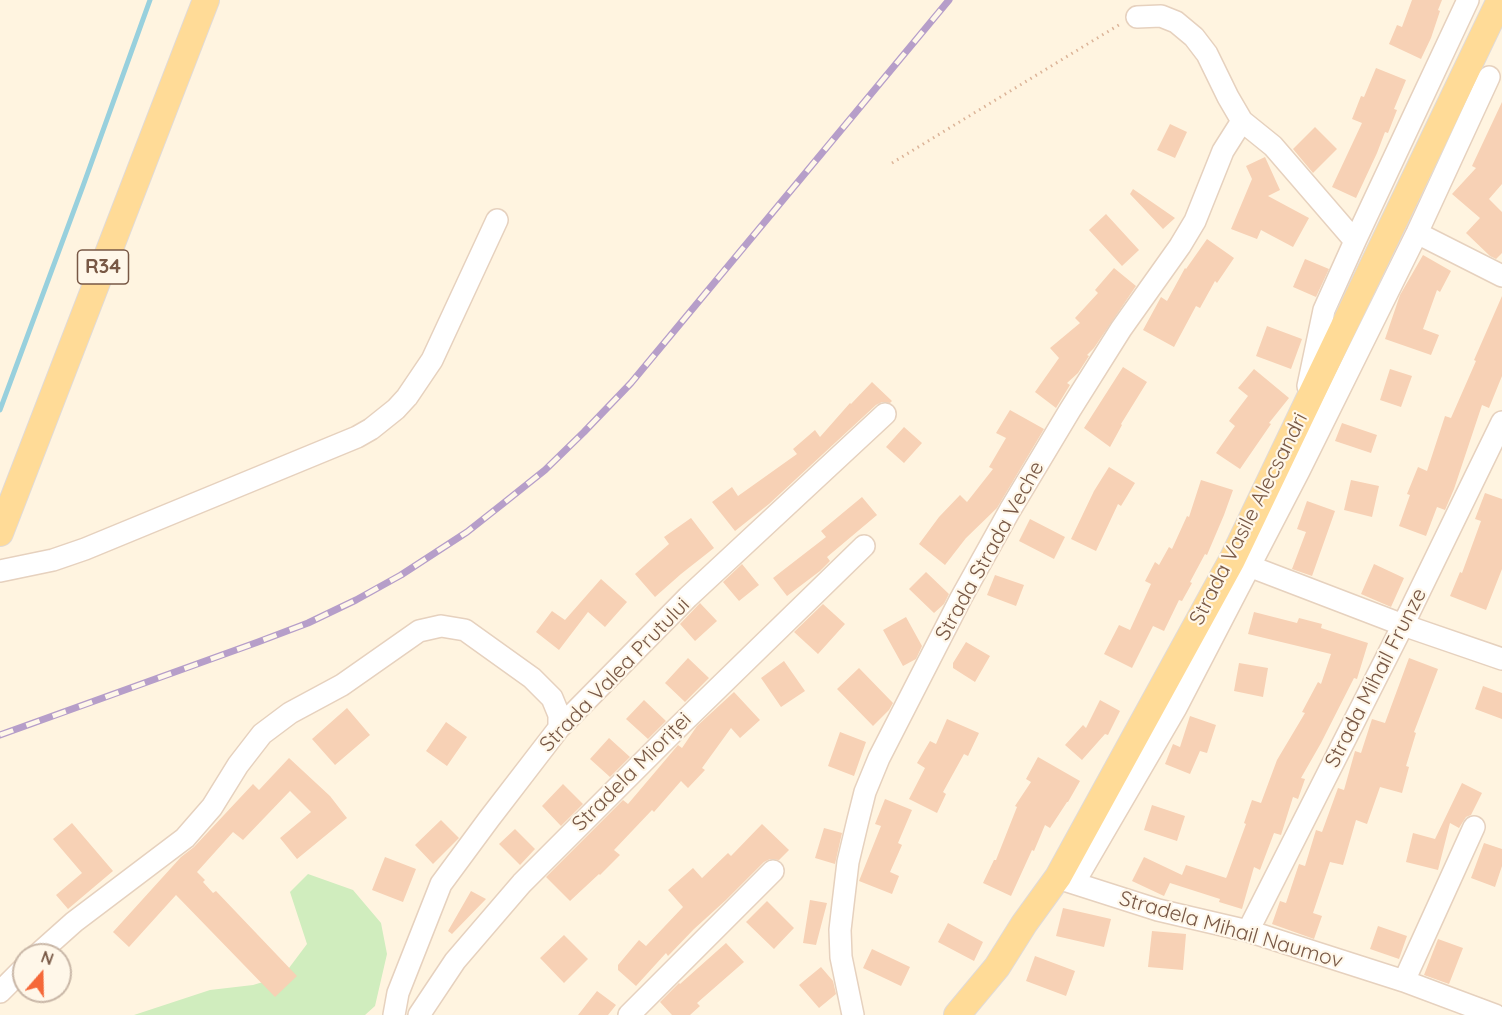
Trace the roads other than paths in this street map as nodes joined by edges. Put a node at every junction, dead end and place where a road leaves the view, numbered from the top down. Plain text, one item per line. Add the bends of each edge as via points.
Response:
1 (206, 0) edge
2 (1468, 0) edge
3 (1500, 0) edge
4 (1137, 17) road end
5 (1489, 77) dead end
6 (1242, 122) junction
7 (497, 219) dead end
8 (1417, 233) junction
9 (1355, 241) junction
10 (1502, 276) edge
11 (1302, 413) junction
12 (885, 414) dead end
13 (1502, 422) edge
14 (0, 533) edge
15 (864, 546) dead end
16 (1249, 566) junction
17 (0, 571) edge
18 (1403, 625) junction
19 (1502, 659) edge
20 (560, 728) junction
21 (1474, 827) dead end
22 (773, 871) dead end
23 (1066, 880) junction
24 (1248, 932) junction
25 (50, 943) edge
26 (12, 980) edge
27 (1404, 981) junction
28 (0, 992) edge
29 (394, 1015) edge
30 (419, 1015) edge
31 (629, 1015) edge
32 (853, 1015) edge
33 (957, 1015) edge
34 (1495, 1015) edge

1 - 14 main road, R34
2 - 9 street
3 - 11 main road, Strada Vasile Alecsandri
4 - 6 street via 1161,16 1194,37
5 - 8 street
6 - 9 street via 1273,146
6 - 32 street, Strada Strada Veche via 1223,151 1195,221 1121,329 1010,510 956,608 865,792 848,862 840,930 841,957
7 - 17 street via 428,367 407,397 372,429 85,549
8 - 10 street
8 - 16 street
9 - 11 street via 1324,310
11 - 23 main road, Strada Vasile Alecsandri via 1232,560
12 - 20 street, Strada Valea Prutului via 688,597
13 - 18 street, Strada Mihail Frunze
15 - 30 street, Stradela Mioriței via 522,883 455,960
16 - 18 street
16 - 23 street via 1176,708
18 - 19 street
18 - 24 street, Strada Mihail Frunze
20 - 25 street via 552,698 532,678 465,630 441,626 419,631 342,685 290,712 262,734 212,807 185,838
20 - 29 street, Strada Valea Prutului via 441,884 398,993
21 - 27 street
22 - 31 street
23 - 24 street, Stradela Mihail Naumov via 1158,910
23 - 33 main road, Strada Vasile Alecsandri via 1024,924 997,967
24 - 27 street, Stradela Mihail Naumov
26 - 28 street
27 - 34 street, Stradela Mihail Naumov

